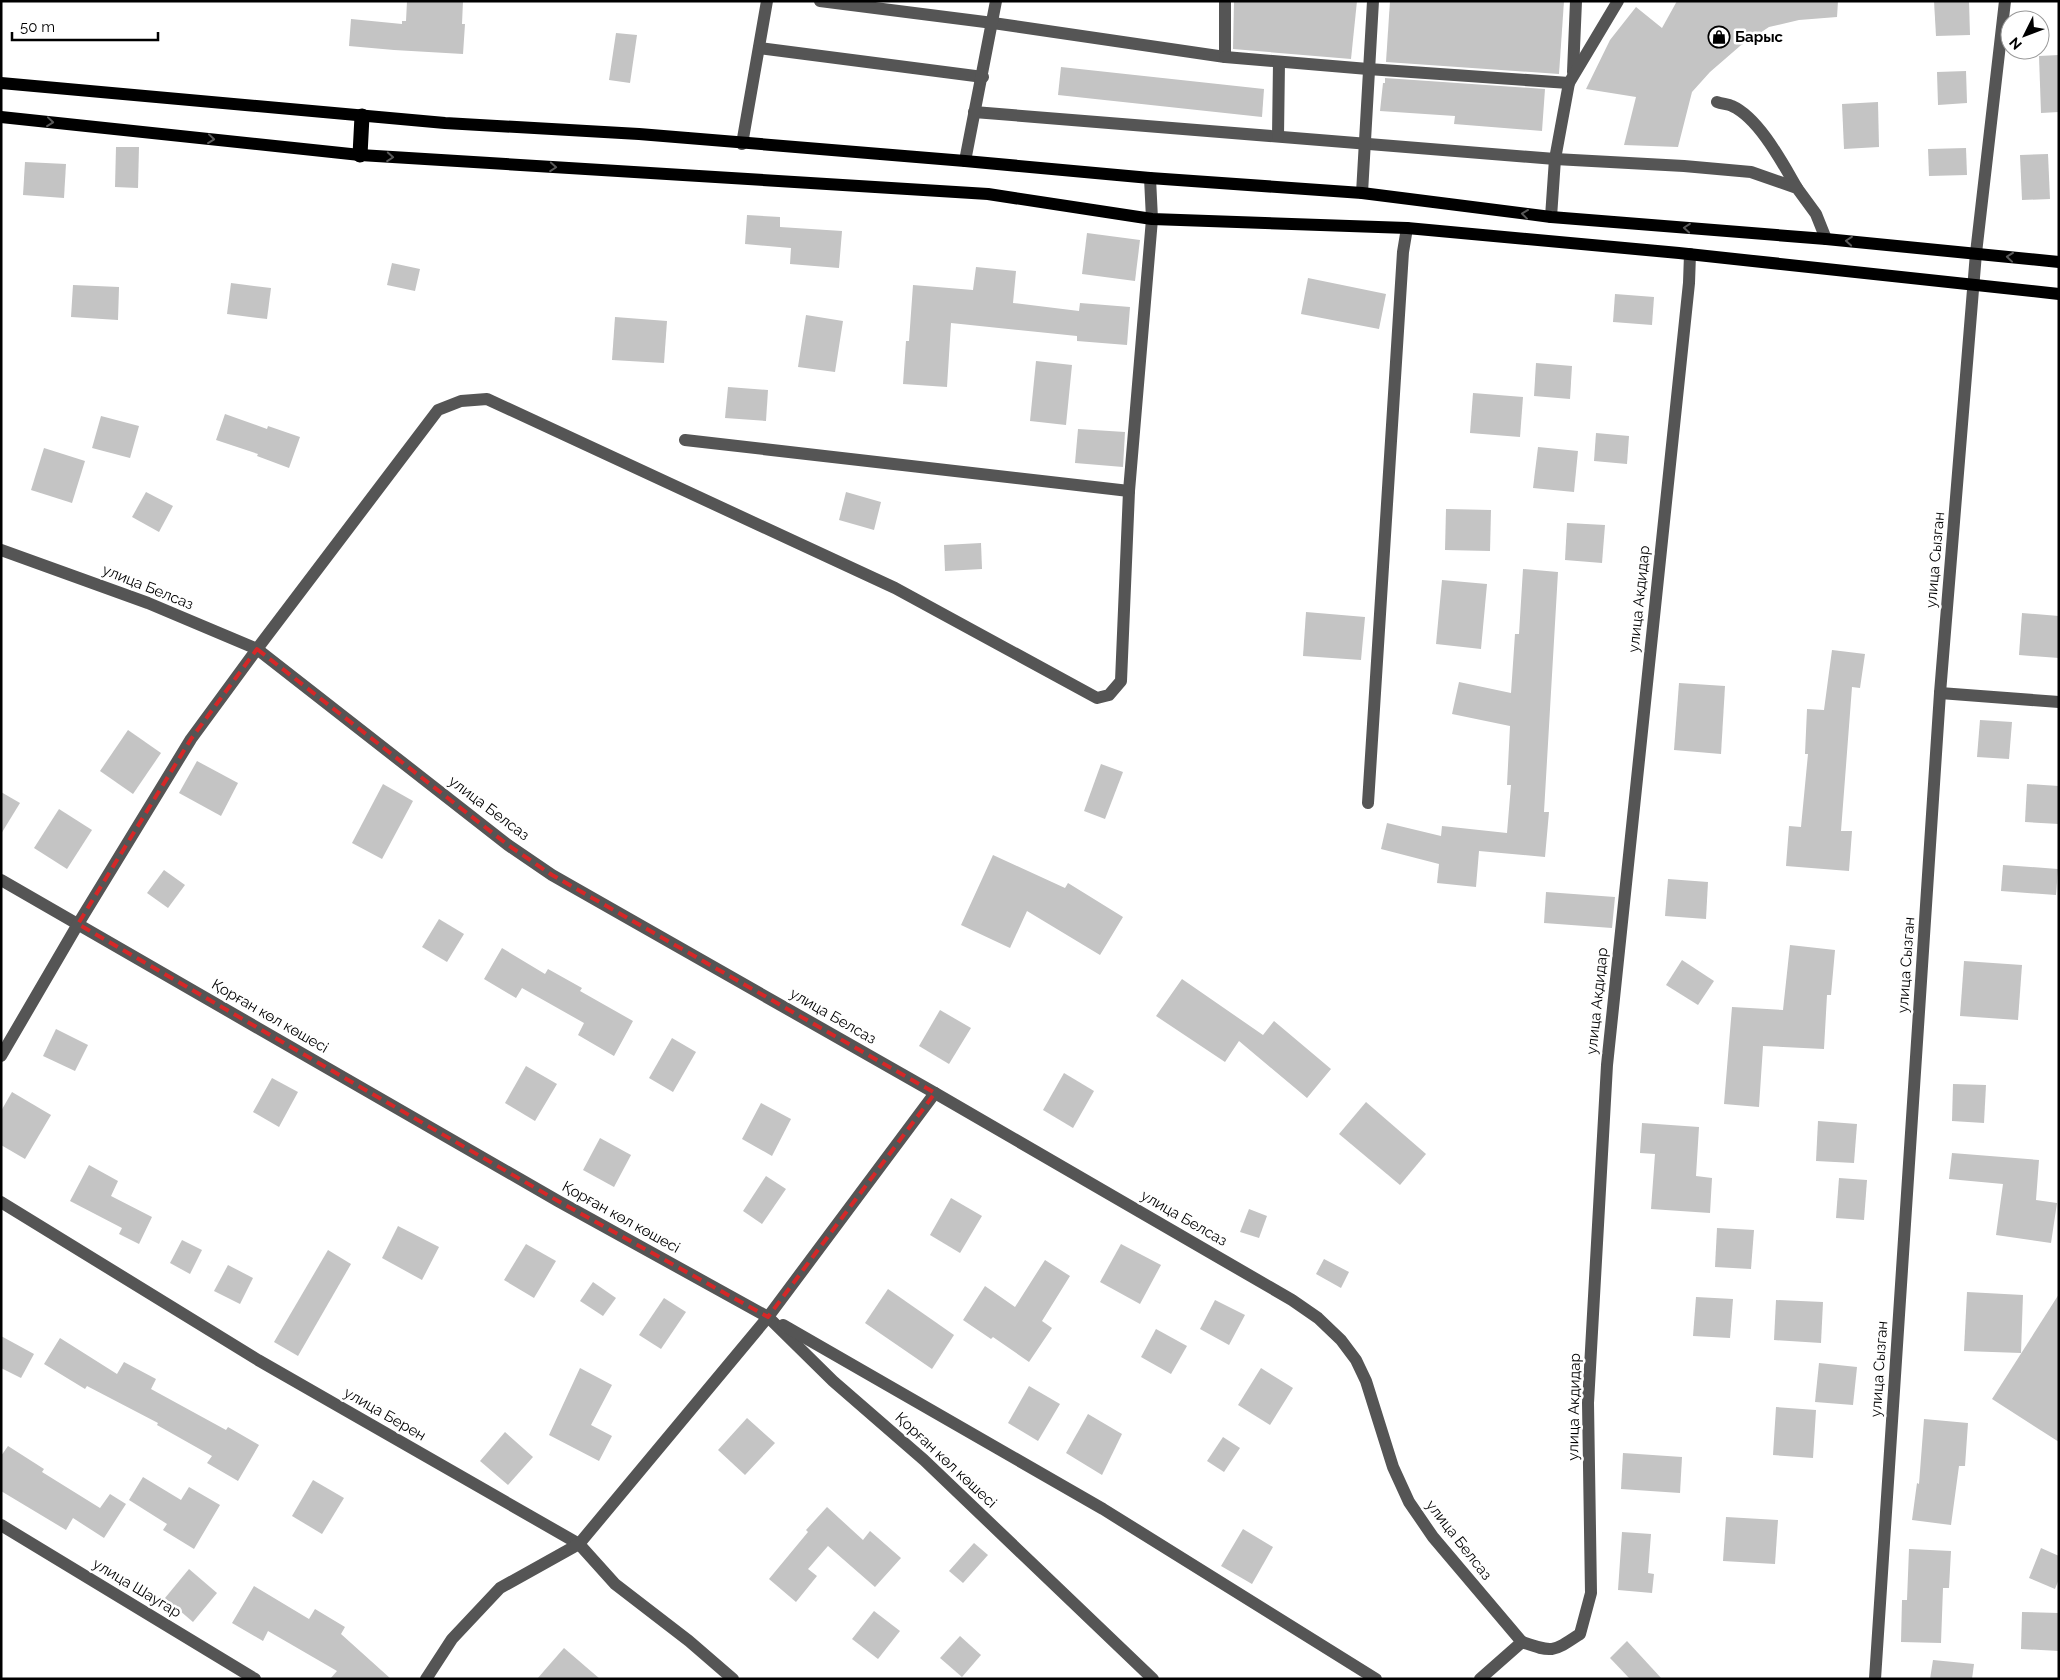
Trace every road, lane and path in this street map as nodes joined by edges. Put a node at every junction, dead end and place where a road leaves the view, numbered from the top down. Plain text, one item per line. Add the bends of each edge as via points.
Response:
1 (767, 1) edge
2 (820, 1) edge
3 (996, 1) edge
4 (1224, 1) edge
5 (1373, 1) edge
6 (1576, 1) edge
7 (1618, 1) edge
8 (2005, 1) edge
9 (993, 23) junction
10 (759, 48) junction
11 (1225, 57) junction
12 (1279, 62) junction
13 (1368, 69) junction
14 (982, 77) junction
15 (1571, 78) junction
16 (1, 83) edge
17 (1717, 102) dead end
18 (974, 112) junction
19 (362, 116) junction
20 (1, 117) edge
21 (1278, 136) junction
22 (1365, 142) junction
23 (742, 144) junction
24 (360, 155) junction
25 (1555, 159) junction
26 (965, 161) junction
27 (1150, 178) junction
28 (1798, 188) junction
29 (1362, 193) junction
30 (1551, 217) junction
31 (1152, 218) junction
32 (1407, 228) junction
33 (1826, 239) junction
34 (1976, 253) junction
35 (1690, 254) junction
36 (2059, 262) edge
37 (1974, 284) junction
38 (2059, 294) edge
39 (685, 440) dead end
40 (1129, 491) junction
41 (1, 550) edge
42 (257, 649) junction
43 (1940, 693) junction
44 (2059, 702) edge
45 (1368, 803) dead end
46 (1, 880) edge
47 (78, 924) junction
48 (1, 1056) edge
49 (935, 1092) junction
50 (1, 1202) edge
51 (768, 1317) junction
52 (1, 1525) edge
53 (579, 1544) junction
54 (1522, 1642) junction
55 (255, 1679) edge
56 (426, 1679) edge
57 (733, 1679) edge
58 (1153, 1679) edge
59 (1376, 1679) edge
60 (1480, 1679) edge
61 (1875, 1679) edge

1 - 10 street
2 - 9 street
3 - 9 street
4 - 11 street
5 - 13 street
6 - 15 street
7 - 15 street
8 - 34 street, улица Сызган
9 - 11 street
9 - 14 street
10 - 14 street
10 - 23 street
11 - 12 street
12 - 13 street
12 - 21 street
13 - 15 street
13 - 22 street
14 - 18 street
15 - 25 street
16 - 19 main road
17 - 28 street via 1732,106 1747,117 1768,140
18 - 21 street
18 - 26 street
19 - 23 main road
19 - 24 highway
20 -> 24 main road
21 - 22 street
22 - 25 street
22 - 29 street
23 - 26 main road
24 -> 31 main road via 988,194
25 - 28 street via 1751,172
25 - 30 street
26 - 27 main road
27 - 29 main road
27 - 31 street
28 - 33 street via 1816,214
30 -> 29 main road
33 -> 30 main road
31 - 32 main road
31 - 40 street
32 - 35 main road
32 - 45 street
34 -> 33 main road
36 -> 34 main road
34 - 37 street, улица Сызган
35 - 37 main road
35 - 54 street, улица Акдидар via 1607,1065 1588,1403 1591,1593 1580,1634 1560,1648 1544,1650
37 - 38 main road
37 - 43 street, улица Сызган
39 - 40 street
40 - 42 street via 1121,681 1109,695 1098,698 895,588 487,398 461,401 438,410
41 - 42 street, улица Белсаз via 148,603
42 - 47 street via 192,739
42 - 49 street, улица Белсаз via 508,845 552,875
43 - 44 street
43 - 61 street, улица Сызган
46 - 47 street, Қорған көл көшесі
47 - 48 street
47 - 51 street, Қорған көл көшесі via 558,1201
49 - 51 street
49 - 54 street, улица Белсаз via 1318,1318 1356,1360 1366,1381 1393,1467 1409,1502 1434,1537
50 - 53 street, улица Берен via 258,1360
51 - 53 street
51 - 58 street, Қорған көл көшесі via 833,1381 924,1460
51 - 59 street via 1103,1509
52 - 55 street, улица Шаугар
53 - 56 street via 500,1588 452,1639
53 - 57 street, улица Берен via 615,1584
54 - 60 street

